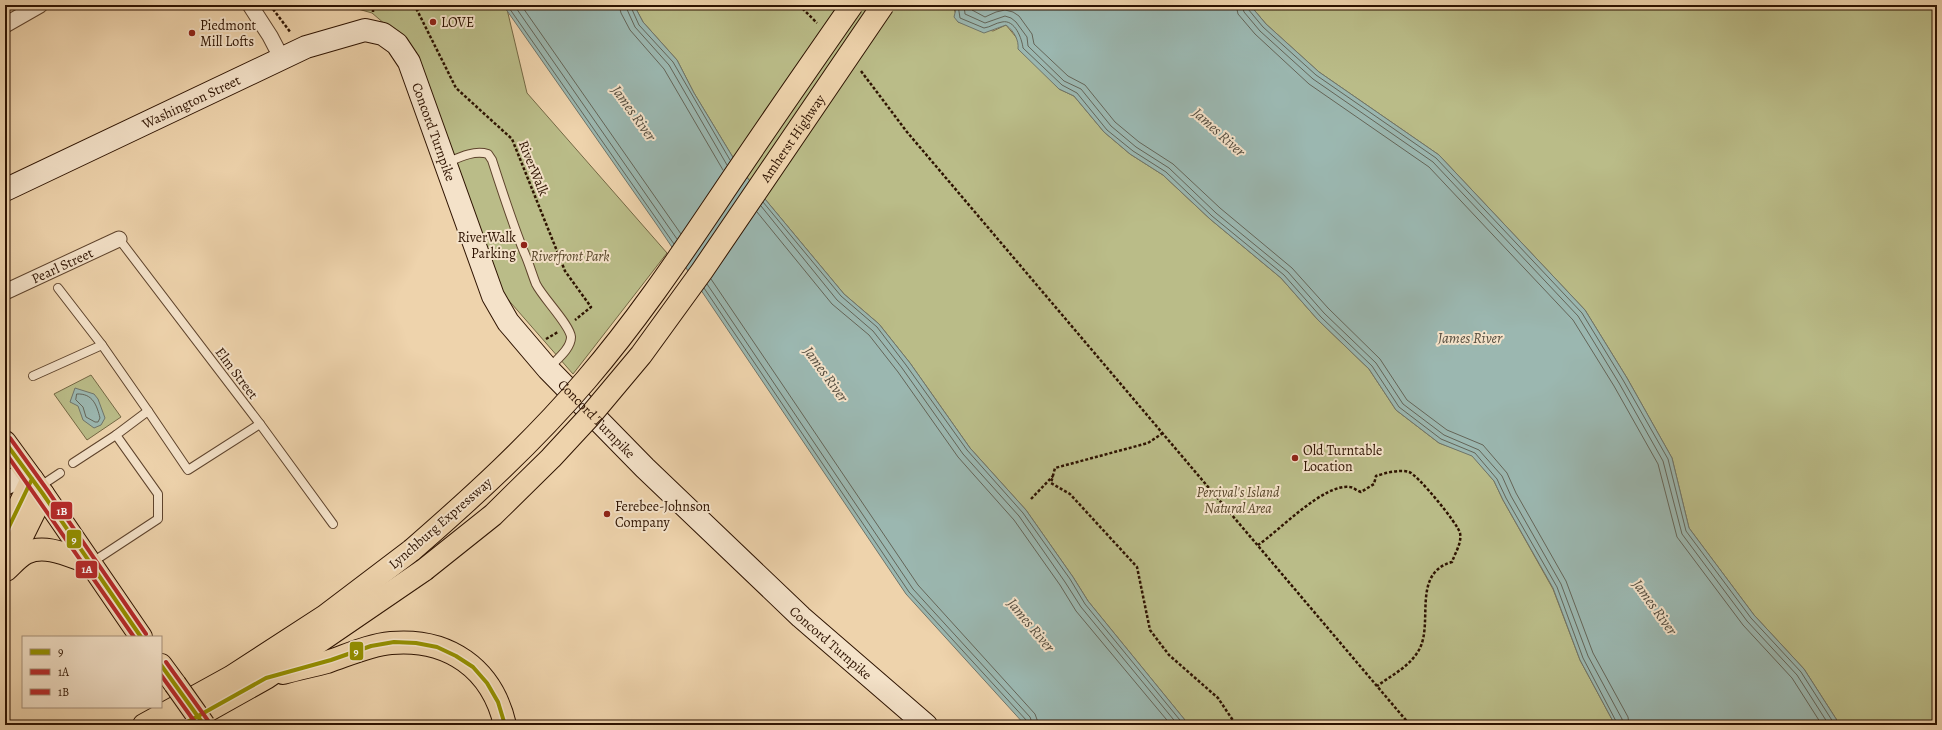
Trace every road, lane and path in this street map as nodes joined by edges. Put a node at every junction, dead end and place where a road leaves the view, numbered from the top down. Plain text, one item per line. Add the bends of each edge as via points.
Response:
1 (40, 5) edge
2 (250, 5) edge
3 (271, 5) edge
4 (374, 5) edge
5 (413, 5) edge
6 (799, 5) edge
7 (852, 5) edge
8 (883, 5) edge
9 (372, 13) dead end
10 (5, 25) edge
11 (820, 26) dead end
12 (289, 33) dead end
13 (383, 34) joint
14 (281, 57) junction
15 (858, 68) dead end
16 (446, 163) junction
17 (5, 190) edge
18 (119, 239) joint
19 (680, 256) joint
20 (702, 271) joint
21 (58, 288) dead end
22 (5, 292) edge
23 (568, 326) junction
24 (543, 340) dead end
25 (102, 345) junction
26 (548, 369) junction
27 (33, 376) dead end
28 (148, 411) junction
29 (260, 424) junction
30 (1163, 433) junction
31 (116, 435) junction
32 (5, 442) edge
33 (73, 464) dead end
34 (60, 473) dead end
35 (1053, 476) junction
36 (5, 484) edge
37 (35, 484) junction
38 (1031, 499) dead end
39 (333, 524) dead end
40 (5, 535) edge
41 (1258, 546) junction
42 (90, 563) junction
43 (5, 571) edge
44 (141, 636) edge
45 (162, 666) edge
46 (266, 678) junction
47 (1377, 686) junction
48 (144, 725) edge
49 (182, 725) edge
50 (204, 725) edge
51 (504, 725) edge
52 (926, 725) edge
53 (1236, 725) edge
54 (1410, 725) edge

1 - 10 street
2 - 14 street
3 - 12 path
4 - 9 path
5 - 23 path, RiverWalk via 456,88 512,139 565,271 591,307
6 - 11 path
7 - 19 main road, Amherst Highway, bridge
8 - 20 main road, Amherst Highway, bridge
13 - 14 street, Washington Street via 366,30
13 - 16 street, Concord Turnpike via 397,44 409,62
14 - 17 street, Washington Street
15 - 30 path via 912,138
16 - 23 lane via 472,153 488,154 537,284 557,315
16 - 26 street, Concord Turnpike via 493,296 508,322
18 - 22 street, Pearl Street
18 - 29 lane, Elm Street
19 - 48 main road, Lynchburg Expressway, bridge via 629,327 541,431 485,486 412,550 324,616 231,678
20 - 46 main road, Lynchburg Expressway, bridge via 641,355 589,417 493,515 424,570
21 - 25 lane
23 - 24 path
23 - 26 lane via 570,342
25 - 27 lane
25 - 28 lane
26 - 52 street, Concord Turnpike via 645,468 802,617
28 - 29 lane via 188,470
28 - 31 lane
29 - 39 lane, Elm Street
30 - 35 path via 1148,443 1055,468
30 - 41 path
31 - 33 lane
31 - 42 lane via 158,494 158,519
32 - 37 main road
34 - 37 lane
35 - 38 path
35 - 53 path via 1051,483 1070,494 1137,567 1150,630 1169,654 1218,698
36 - 37 street
37 - 40 main road
37 - 42 main road
37 - 43 main road
41 - 47 path
41 - 47 path via 1303,507 1338,488 1351,486 1361,492 1374,484 1376,476 1385,472 1407,471 1424,484 1460,532 1460,544 1452,562 1443,565 1434,574 1428,586 1424,635 1420,647 1405,666
42 - 43 main road via 52,550 39,549 25,553
42 - 44 main road
45 - 50 main road, bridge
46 - 49 main road, Lynchburg Expressway
46 - 51 main road via 326,662 370,646 420,643 446,650 472,666 495,697
47 - 54 path

